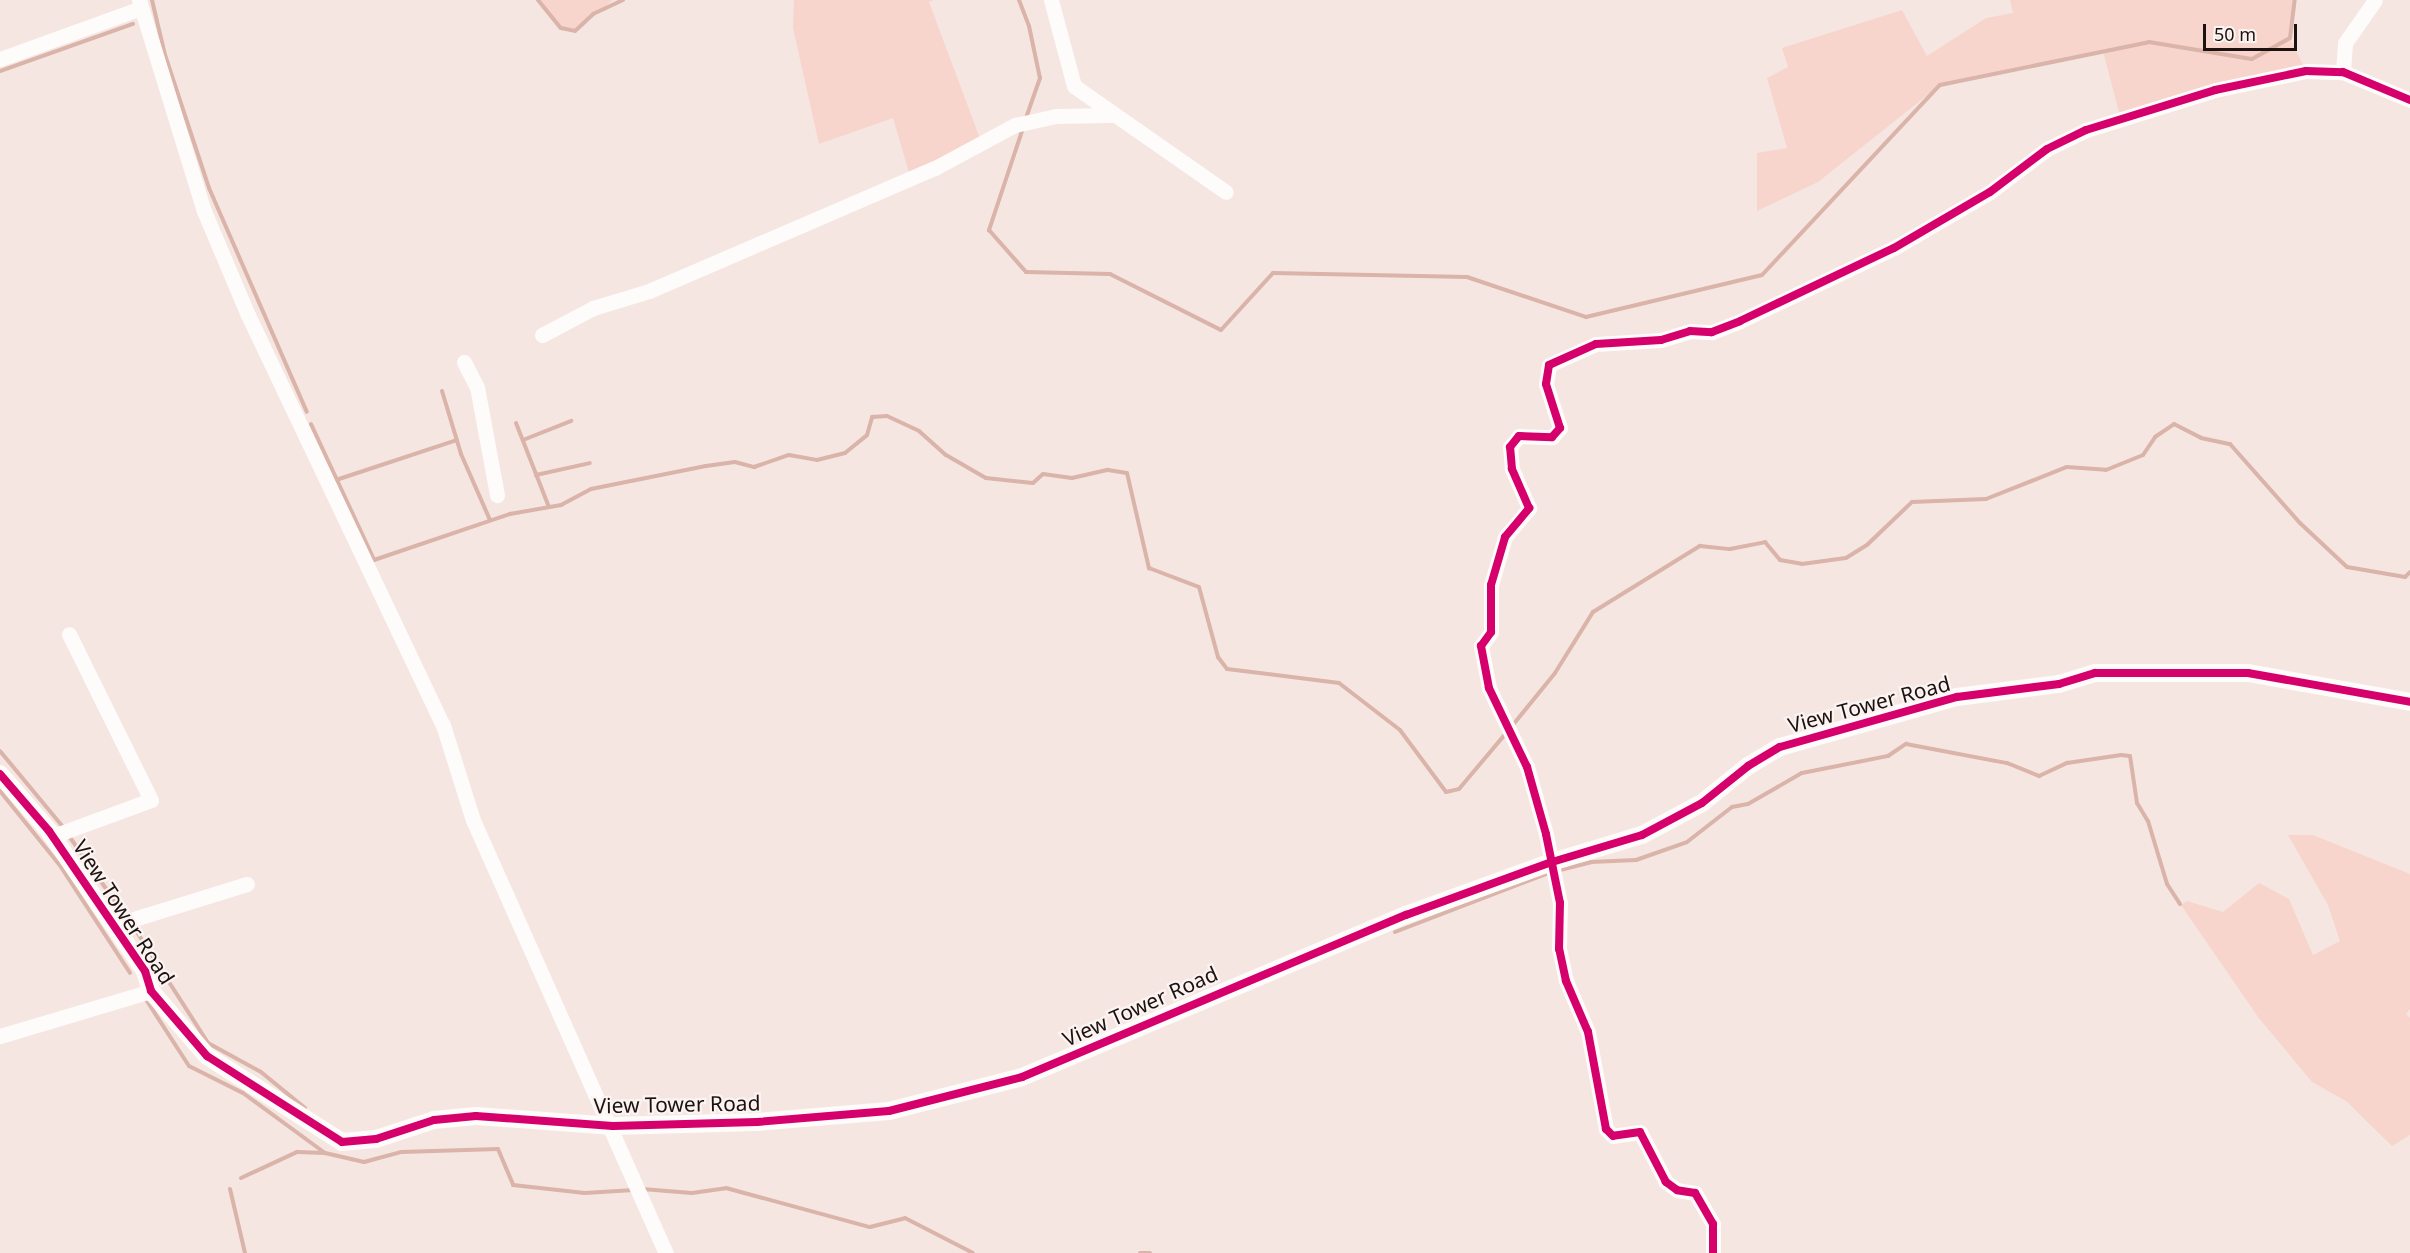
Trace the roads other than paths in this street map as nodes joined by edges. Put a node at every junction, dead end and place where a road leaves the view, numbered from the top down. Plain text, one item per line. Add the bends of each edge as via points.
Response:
1 (1051, 0) edge
2 (2375, 0) edge
3 (140, 4) edge
4 (0, 59) edge
5 (2343, 72) junction
6 (2410, 100) edge
7 (1110, 115) junction
8 (1226, 192) dead end
9 (542, 335) dead end
10 (464, 362) dead end
11 (497, 495) dead end
12 (69, 634) dead end
13 (2410, 702) edge
14 (0, 774) edge
15 (53, 836) junction
16 (1552, 862) junction
17 (247, 884) dead end
18 (119, 934) junction
19 (151, 992) junction
20 (0, 1036) edge
21 (613, 1126) junction
22 (666, 1253) edge
23 (1713, 1253) edge

1 - 7 street via 1074,86
2 - 5 street via 2345,43
3 - 4 street
3 - 21 street via 204,211 248,315 443,725 473,820
5 - 6 street
5 - 16 street via 2306,71 2215,90 2086,130 2047,149 1990,192 1894,248 1740,321 1712,332 1596,344 1549,365 1546,384 1560,428 1552,437 1519,436 1510,447 1512,469 1529,508 1505,537 1491,585 1491,632 1481,646 1490,688 1527,768
7 - 8 street
7 - 9 street via 1056,116 1015,125 935,168 649,291 593,308
10 - 11 street via 477,387
12 - 15 street via 151,800
13 - 16 street, View Tower Road via 2248,673 2095,673 2059,684 1957,698 1780,747 1748,766 1702,803 1642,835
14 - 15 street, View Tower Road
15 - 18 street, View Tower Road
16 - 21 street, View Tower Road via 1252,977 1022,1077 889,1112 757,1122
16 - 23 street via 1560,903 1559,949 1566,981 1588,1032 1606,1129 1613,1136 1640,1132 1666,1182 1677,1190 1695,1193 1713,1224
17 - 18 street via 137,918
18 - 19 street, View Tower Road via 145,971
19 - 20 street
19 - 21 street, View Tower Road via 207,1056 342,1142 376,1139 434,1119 476,1116
21 - 22 street

